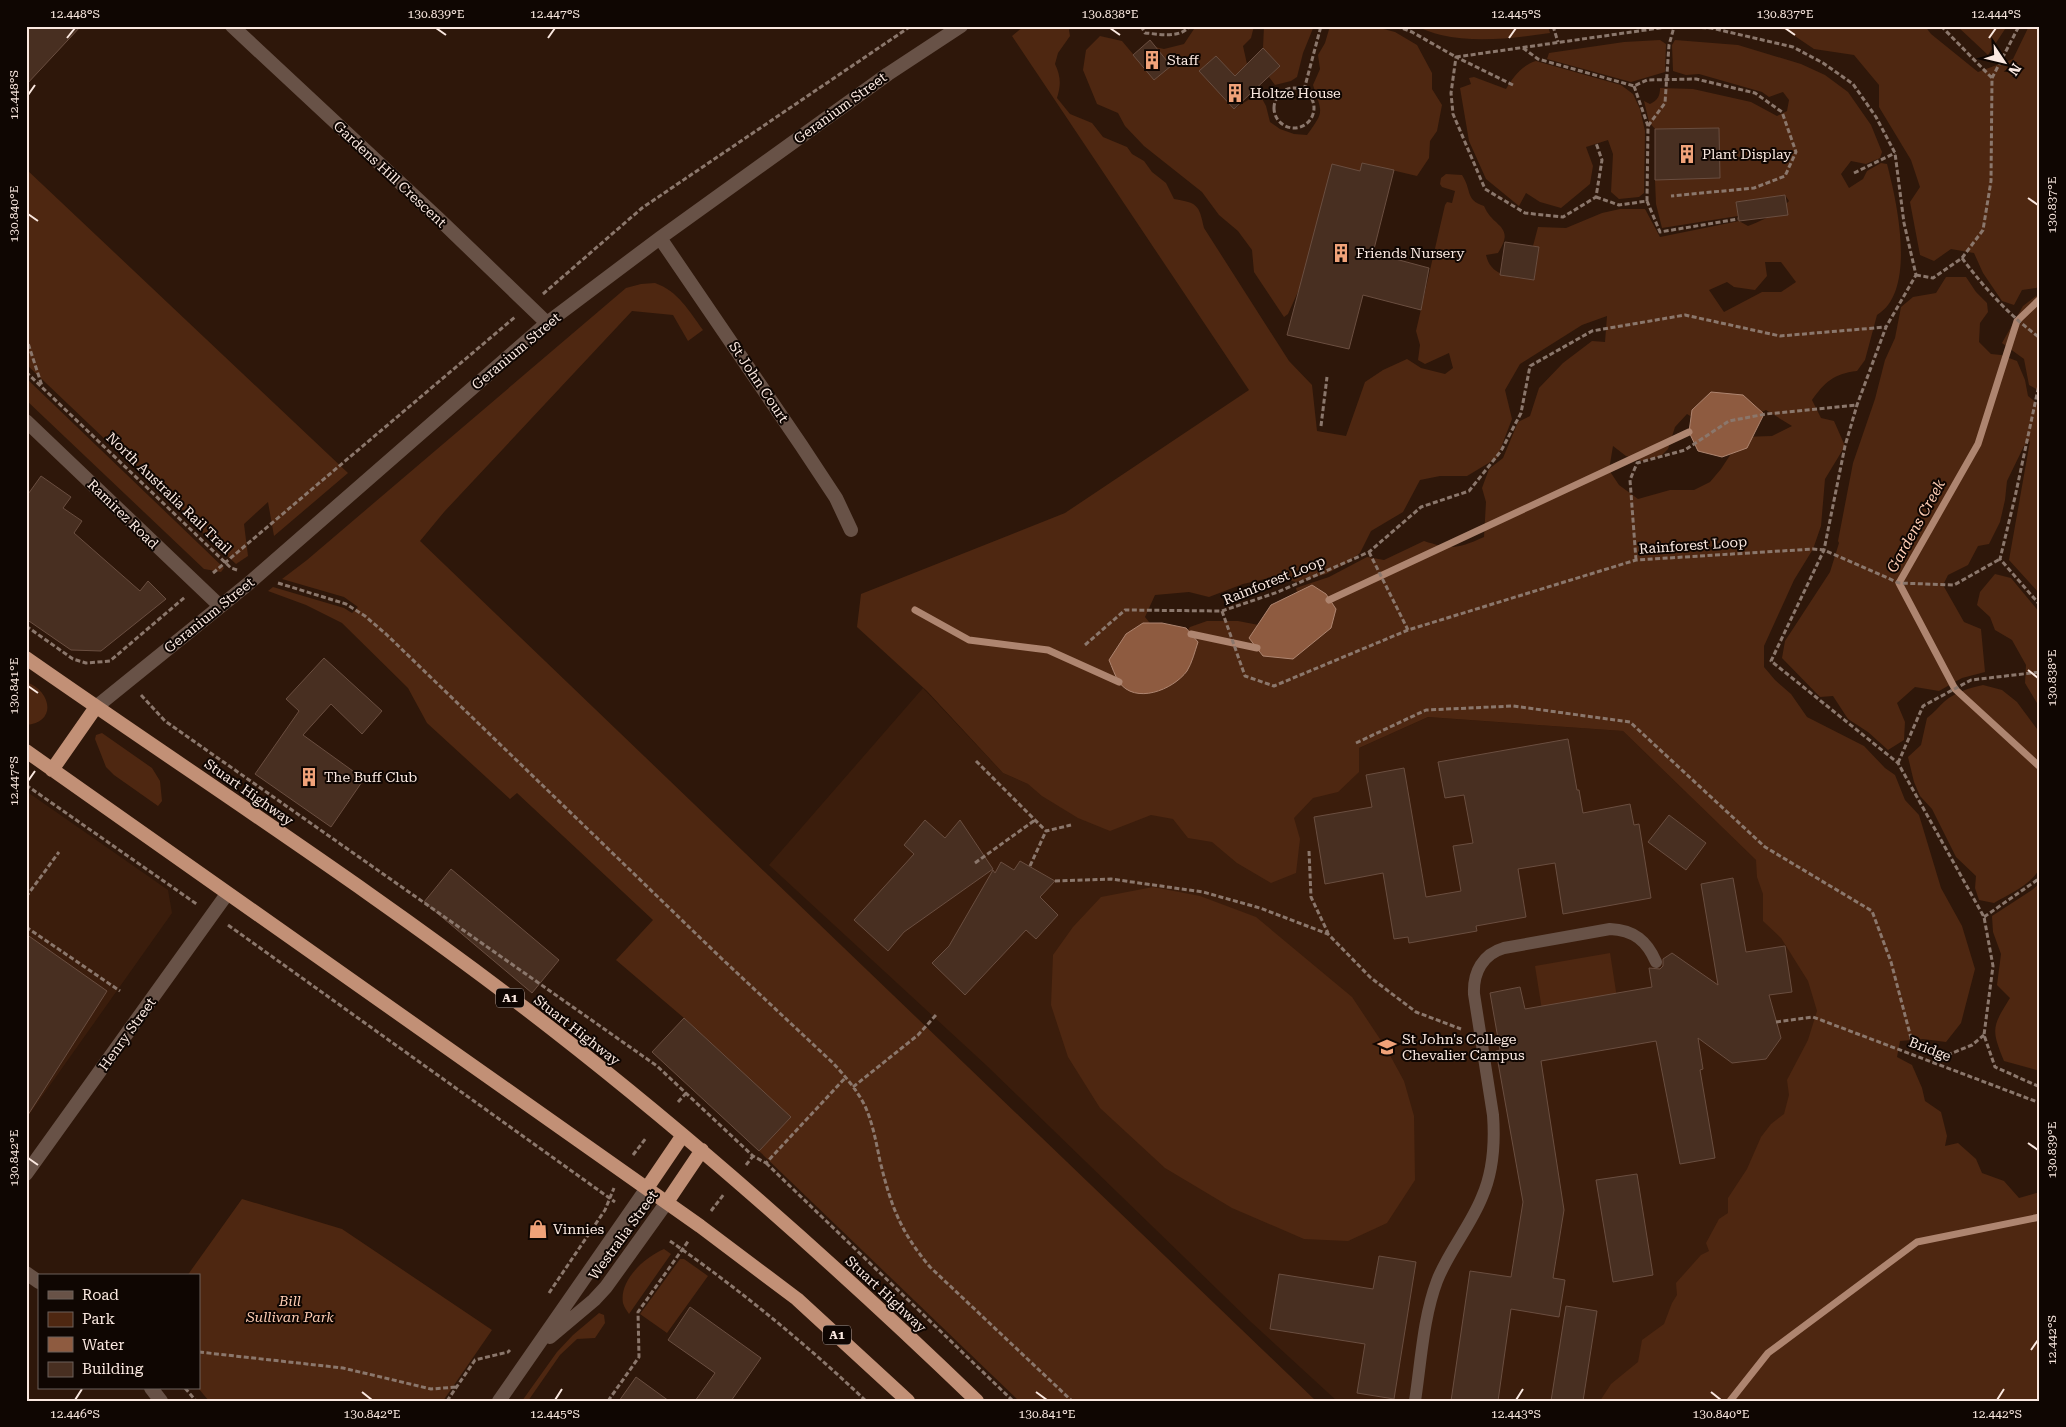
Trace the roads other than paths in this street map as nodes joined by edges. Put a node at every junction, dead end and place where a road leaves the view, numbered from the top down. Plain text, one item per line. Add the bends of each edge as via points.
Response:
1 (232, 26) edge
2 (961, 26) edge
3 (660, 238) junction
4 (547, 323) junction
5 (26, 421) edge
6 (851, 530) dead end
7 (220, 606) junction
8 (26, 658) edge
9 (96, 707) junction
10 (26, 751) edge
11 (52, 770) junction
12 (228, 894) junction
13 (1656, 962) dead end
14 (683, 1135) junction
15 (702, 1150) junction
16 (26, 1174) edge
17 (647, 1188) junction
18 (667, 1202) junction
19 (26, 1272) edge
20 (38, 1281) edge
21 (536, 1349) junction
22 (153, 1390) edge
23 (161, 1401) edge
24 (500, 1401) edge
25 (908, 1401) edge
26 (977, 1401) edge
27 (1415, 1401) edge

1 - 4 street, Gardens Hill Crescent
2 - 3 street, Geranium Street via 888,74
3 - 4 street, Geranium Street
3 - 6 street, St John Court via 836,498
4 - 7 street, Geranium Street
5 - 7 street, Ramirez Road
7 - 9 street, Geranium Street
8 - 9 highway, Stuart Highway / A1
9 - 11 highway
9 - 14 highway, Stuart Highway / A1 via 386,906 552,1028
10 - 11 highway, A1
11 - 12 highway, A1
12 - 16 street, Henry Street
12 - 17 highway, A1
13 - 27 lane via 1646,942 1632,933 1618,930 1498,950 1486,956 1475,978 1474,994 1493,1115 1491,1166 1482,1197 1442,1270 1432,1297
14 - 15 highway, Stuart Highway / A1
14 - 17 highway, Westralia Street
15 - 18 highway, Westralia Street
15 - 26 highway, Stuart Highway / A1 via 843,1275
17 - 18 highway, A1
17 - 21 street, Westralia Street
18 - 21 street, Westralia Street via 598,1296
18 - 25 highway, A1 via 797,1299
19 - 20 street
21 - 24 street, Westralia Street
22 - 23 street

